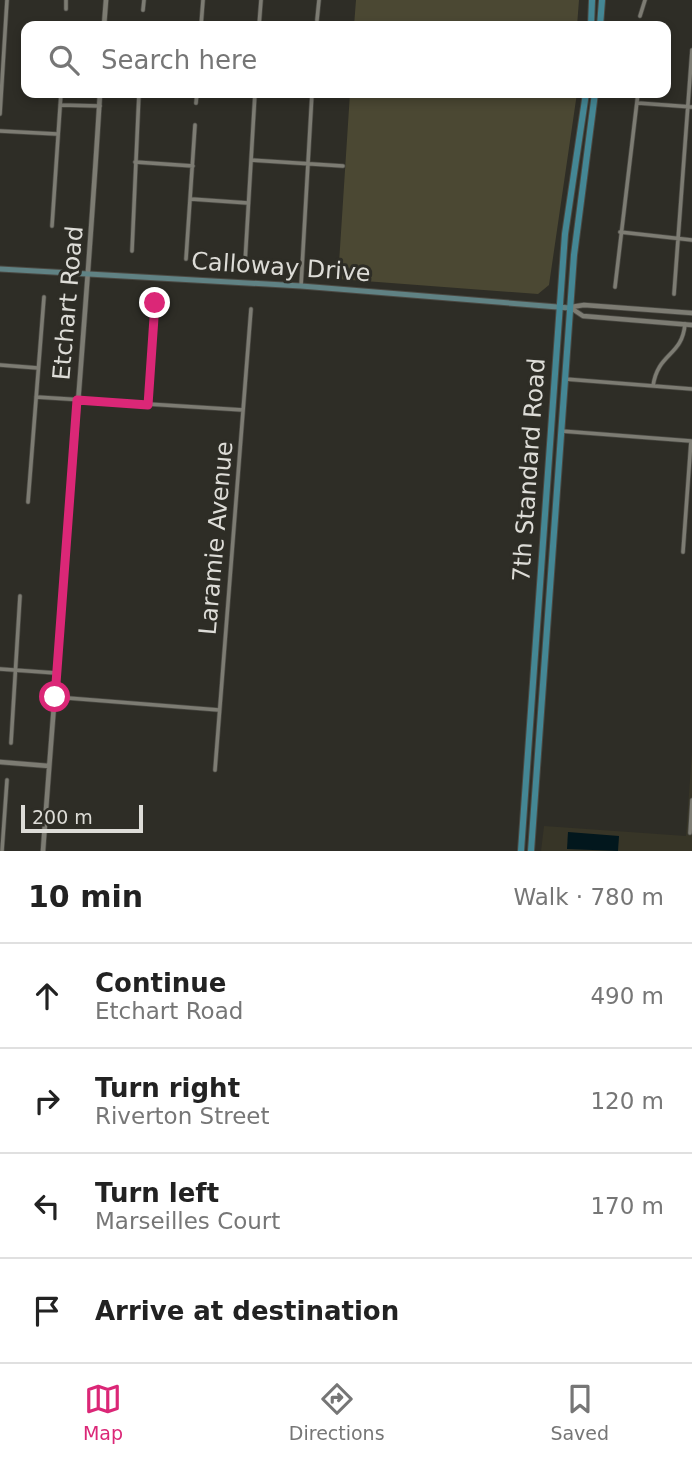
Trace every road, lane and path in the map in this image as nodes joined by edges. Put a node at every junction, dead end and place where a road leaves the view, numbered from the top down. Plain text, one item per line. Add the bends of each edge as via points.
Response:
1 (7, 0) edge
2 (66, 0) edge
3 (106, 0) edge
4 (144, 0) edge
5 (202, 0) edge
6 (261, 0) edge
7 (319, 0) edge
8 (592, 0) edge
9 (602, 0) edge
10 (645, 0) edge
11 (66, 9) dead end
12 (143, 10) dead end
13 (640, 16) dead end
14 (317, 20) dead end
15 (104, 21) edge
16 (201, 21) edge
17 (259, 21) edge
18 (590, 21) edge
19 (600, 21) edge
20 (692, 50) edge
21 (1, 89) edge
22 (61, 98) edge
23 (100, 98) edge
24 (139, 98) edge
25 (196, 98) edge
26 (255, 98) edge
27 (312, 98) edge
28 (585, 98) edge
29 (594, 98) edge
30 (638, 98) edge
31 (196, 103) dead end
32 (637, 103) junction
33 (60, 105) junction
34 (100, 106) junction
35 (690, 107) edge
36 (0, 114) edge
37 (195, 125) dead end
38 (0, 131) edge
39 (58, 134) junction
40 (251, 160) junction
41 (135, 162) junction
42 (309, 164) junction
43 (193, 166) junction
44 (343, 166) dead end
45 (190, 199) junction
46 (248, 203) junction
47 (52, 226) dead end
48 (620, 232) junction
49 (678, 239) junction
50 (692, 240) edge
51 (132, 251) dead end
52 (186, 259) dead end
53 (245, 262) dead end
54 (0, 269) edge
55 (90, 271) junction
56 (301, 286) junction
57 (615, 287) dead end
58 (674, 294) dead end
59 (44, 297) dead end
60 (155, 303) dead end
61 (559, 307) junction
62 (570, 308) junction
63 (251, 309) dead end
64 (692, 313) edge
65 (689, 324) edge
66 (0, 366) edge
67 (38, 368) junction
68 (565, 379) junction
69 (653, 386) junction
70 (692, 389) edge
71 (36, 397) junction
72 (77, 400) junction
73 (148, 405) junction
74 (243, 410) junction
75 (561, 431) junction
76 (691, 441) edge
77 (690, 492) edge
78 (28, 502) dead end
79 (683, 552) dead end
80 (20, 596) dead end
81 (0, 669) edge
82 (15, 670) junction
83 (56, 673) junction
84 (55, 697) junction
85 (219, 710) junction
86 (11, 743) dead end
87 (0, 762) edge
88 (49, 766) junction
89 (215, 770) dead end
90 (7, 780) dead end
91 (692, 800) edge
92 (690, 833) dead end
93 (2, 851) edge
94 (43, 851) edge
95 (521, 851) edge
96 (531, 851) edge

1 - 21 street
2 - 11 street
3 - 15 street
4 - 12 street
5 - 16 street
6 - 17 street
7 - 14 street
8 - 18 main road
9 - 19 main road
10 - 13 street
20 - 35 street
21 - 36 street
22 - 33 street
23 - 34 street, Etchart Road
24 - 41 street
25 - 31 street
26 - 40 street
27 - 42 street
28 - 61 main road, 7th Standard Road
29 - 62 main road, 7th Standard Road
30 - 32 street
32 - 35 street
32 - 48 street
33 - 34 street
33 - 39 street
34 - 55 street, Etchart Road
35 - 49 street
37 - 43 street
38 - 39 street
39 - 47 street
40 - 42 street
40 - 46 street
41 - 43 street
41 - 51 street
42 - 44 street
42 - 56 street
43 - 45 street
45 - 46 street
45 - 52 street
46 - 53 street
48 - 49 street
48 - 57 street
49 - 50 street
49 - 58 street
54 - 55 main road, Calloway Drive
55 - 56 main road, Calloway Drive
55 - 72 street, Etchart Road
56 - 61 main road, Calloway Drive
59 - 67 street
60 - 73 street
61 - 62 main road, Calloway Drive
61 - 95 main road, 7th Standard Road
62 - 64 street via 584,305
62 - 65 street via 583,316
62 - 68 main road, 7th Standard Road
63 - 74 street, Laramie Avenue
65 - 69 street via 683,341 659,364
66 - 67 street
67 - 71 street
68 - 69 street
68 - 75 main road, 7th Standard Road
69 - 70 street
71 - 72 street
71 - 78 street
72 - 73 street
72 - 83 street, Etchart Road
73 - 74 street
74 - 85 street, Laramie Avenue
75 - 76 street
75 - 96 main road, 7th Standard Road
76 - 77 street
77 - 79 street
80 - 82 street
81 - 82 street
82 - 83 street
82 - 86 street
83 - 84 street, Etchart Road
84 - 85 street
84 - 88 street, Etchart Road
85 - 89 street, Laramie Avenue
87 - 88 street
88 - 94 street, Etchart Road
90 - 93 street
91 - 92 street

